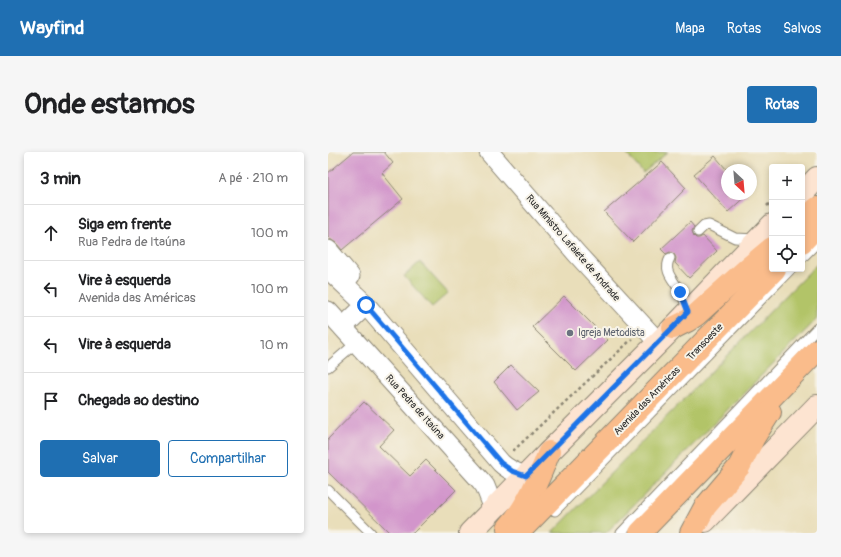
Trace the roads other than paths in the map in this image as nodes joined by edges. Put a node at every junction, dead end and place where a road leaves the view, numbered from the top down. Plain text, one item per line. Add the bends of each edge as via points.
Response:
1 (489, 152) edge
2 (817, 178) edge
3 (805, 191) edge
4 (817, 208) edge
5 (805, 219) edge
6 (817, 226) edge
7 (698, 232) dead end
8 (767, 237) edge
9 (805, 239) edge
10 (817, 243) edge
11 (328, 250) edge
12 (805, 255) edge
13 (670, 258) dead end
14 (328, 269) edge
15 (772, 272) edge
16 (788, 272) edge
17 (366, 305) junction
18 (328, 311) edge
19 (688, 312) junction
20 (343, 327) junction
21 (817, 328) edge
22 (665, 335) junction
23 (395, 339) junction
24 (356, 342) junction
25 (817, 350) edge
26 (371, 358) junction
27 (328, 367) edge
28 (792, 375) junction
29 (817, 406) edge
30 (549, 452) junction
31 (526, 476) junction
32 (328, 490) edge
33 (494, 509) junction
34 (550, 516) dead end
35 (371, 533) edge
36 (470, 533) edge
37 (503, 533) edge
38 (518, 533) edge
39 (621, 533) edge
40 (640, 533) edge
41 (692, 533) edge

1 - 22 street, Rua Ministro Lafaiete de Andrade via 577,254
2 - 3 main road
4 - 5 highway
6 - 9 highway
7 - 8 lane via 709,225 735,238
8 - 19 main road
8 - 22 highway via 748,268 696,315
10 - 12 lane
11 - 23 street via 368,297
13 - 19 lane via 667,263 668,272
14 - 17 street
15 - 38 highway, Avenida das Américas
16 - 34 lane, Transoeste
17 - 20 street
17 - 23 street
18 - 20 street, Rua Pedra de Itaúna
19 - 22 main road
20 - 24 street, Rua Pedra de Itaúna
21 - 39 lane
22 - 30 main road
23 - 26 street
23 - 31 street via 501,463 512,471
24 - 26 street, Rua Pedra de Itaúna
24 - 27 lane
25 - 28 highway
26 - 33 street, Rua Pedra de Itaúna via 482,481
28 - 40 highway
28 - 41 highway via 739,466 705,507
29 - 41 main road
30 - 31 main road
30 - 37 highway via 524,506
31 - 33 main road
32 - 35 lane
33 - 36 main road

